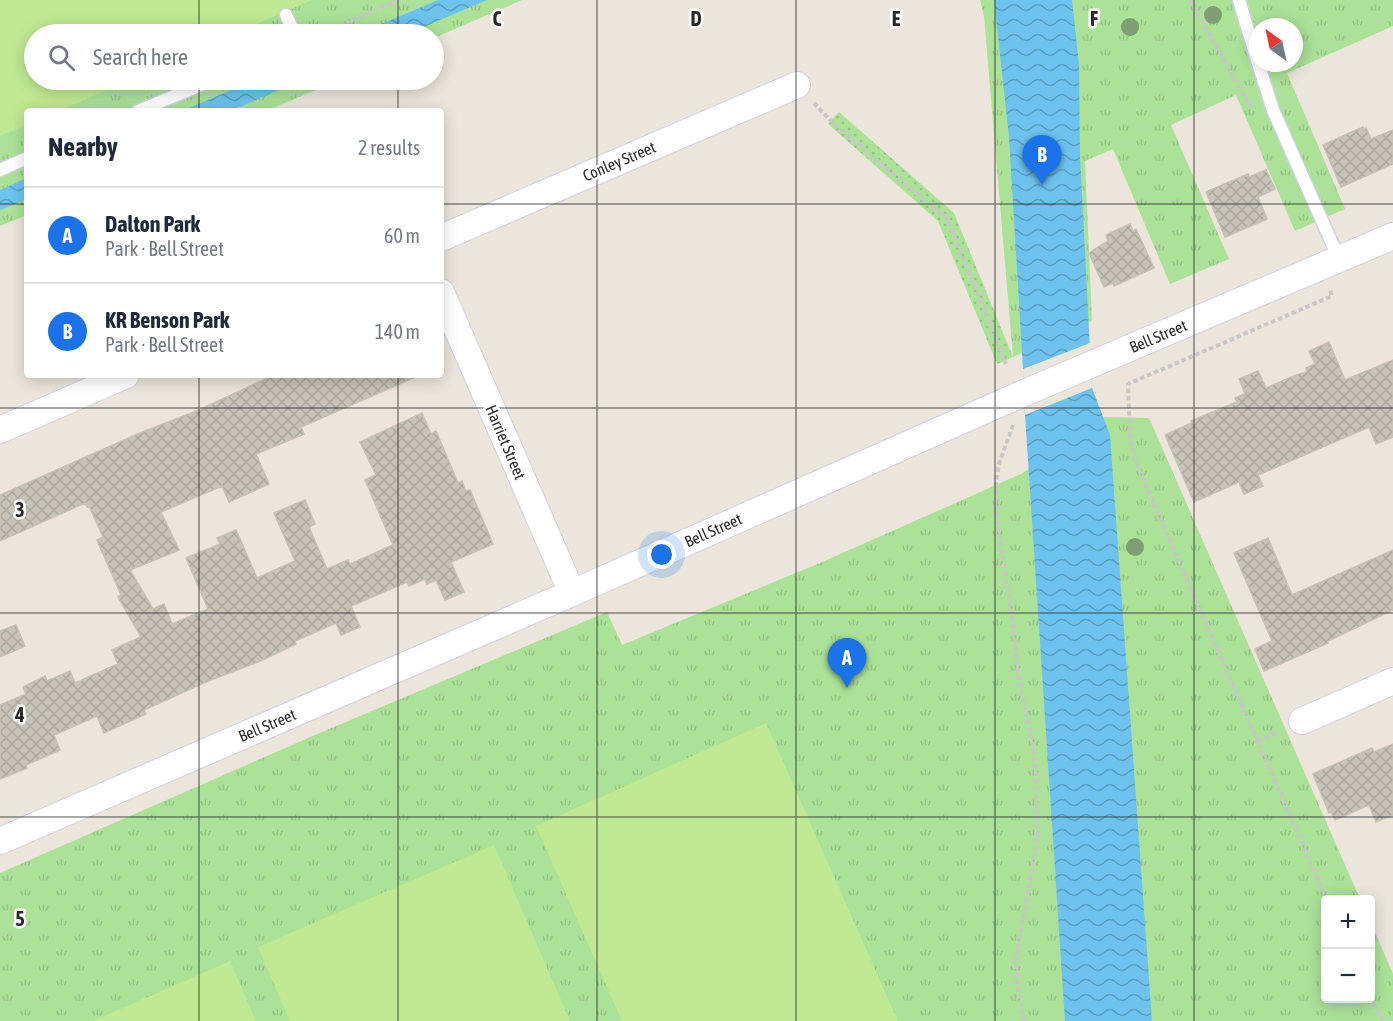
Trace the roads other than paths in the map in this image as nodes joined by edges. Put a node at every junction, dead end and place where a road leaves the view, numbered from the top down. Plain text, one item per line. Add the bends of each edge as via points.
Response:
1 (1239, 0) edge
2 (286, 15) dead end
3 (290, 24) edge
4 (1249, 33) edge
5 (1261, 72) edge
6 (797, 85) road end
7 (189, 90) edge
8 (145, 108) edge
9 (24, 159) edge
10 (0, 170) edge
11 (1393, 236) edge
12 (444, 237) edge
13 (1339, 259) junction
14 (444, 299) edge
15 (119, 378) edge
16 (0, 430) edge
17 (572, 593) junction
18 (1393, 681) edge
19 (1302, 721) dead end
20 (0, 841) edge

1 - 4 lane
2 - 3 lane
5 - 13 lane via 1273,110
6 - 12 street, Conley Street
7 - 8 lane
9 - 10 lane
11 - 13 street, Bell Street
13 - 17 street, Bell Street
14 - 17 street, Harriet Street
15 - 16 street
17 - 20 street, Bell Street
18 - 19 street

